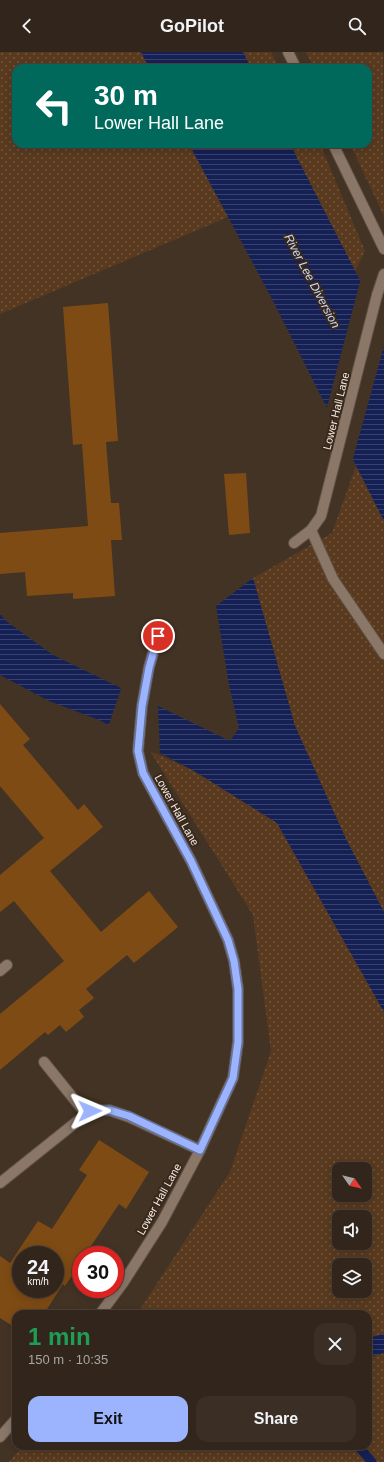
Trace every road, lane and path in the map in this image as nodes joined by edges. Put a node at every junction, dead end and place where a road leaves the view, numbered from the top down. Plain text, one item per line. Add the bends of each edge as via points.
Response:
1 (288, 52) edge
2 (294, 64) edge
3 (334, 148) edge
4 (384, 249) edge
5 (384, 274) edge
6 (311, 530) junction
7 (294, 543) dead end
8 (158, 636) dead end
9 (384, 654) edge
10 (44, 1062) dead end
11 (86, 1114) junction
12 (200, 1150) junction
13 (0, 1183) edge
14 (103, 1310) edge
15 (12, 1424) edge
16 (0, 1437) edge

1 - 2 street
3 - 4 street
5 - 6 street, Lower Hall Lane via 376,295 321,516
6 - 7 street, Lower Hall Lane
6 - 9 street via 333,580
8 - 12 street, Lower Hall Lane via 144,694 138,751 143,773 191,861 228,940 238,989 238,1042 233,1078
10 - 11 street
11 - 12 street via 90,1111 109,1110 129,1116
11 - 13 street
12 - 14 street, Lower Hall Lane via 162,1222
15 - 16 street

